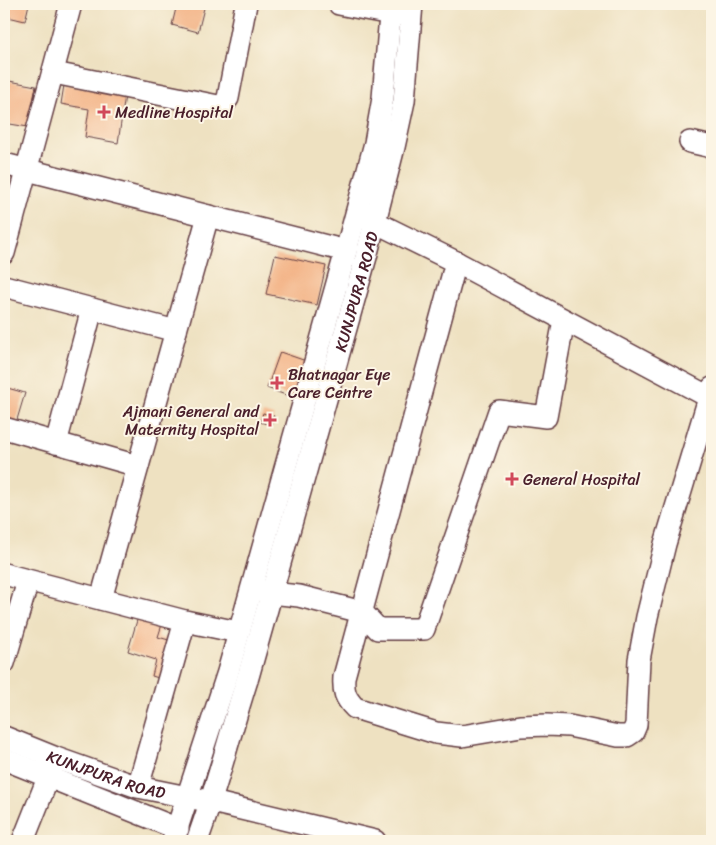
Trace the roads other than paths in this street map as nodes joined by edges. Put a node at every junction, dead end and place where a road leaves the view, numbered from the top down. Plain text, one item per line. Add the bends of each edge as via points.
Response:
1 (71, 4) edge
2 (246, 4) edge
3 (339, 4) edge
4 (401, 9) edge
5 (54, 73) junction
6 (690, 142) dead end
7 (712, 146) edge
8 (4, 164) edge
9 (27, 169) junction
10 (208, 216) junction
11 (365, 218) junction
12 (346, 251) junction
13 (4, 253) edge
14 (456, 262) junction
15 (4, 286) edge
16 (92, 309) junction
17 (564, 320) junction
18 (176, 331) junction
19 (711, 393) edge
20 (4, 428) edge
21 (56, 443) junction
22 (138, 466) junction
23 (4, 574) edge
24 (28, 581) junction
25 (261, 590) junction
26 (101, 599) junction
27 (362, 612) junction
28 (185, 621) junction
29 (238, 632) junction
30 (4, 663) edge
31 (225, 715) junction
32 (4, 737) edge
33 (4, 758) edge
34 (52, 767) junction
35 (138, 787) junction
36 (187, 797) junction
37 (212, 802) junction
38 (175, 835) edge
39 (23, 841) edge
40 (197, 841) edge
41 (375, 841) edge

1 - 5 street
2 - 5 street via 228,98 224,104 218,106
3 - 4 street
4 - 11 street, KUNJPURA ROAD via 374,143
5 - 9 street
6 - 7 street
8 - 9 street
9 - 10 street
9 - 13 street
10 - 12 street
10 - 18 street
11 - 12 street, KUNJPURA ROAD
11 - 14 street
11 - 25 street, KUNJPURA ROAD
12 - 25 street, KUNJPURA ROAD
14 - 17 street
14 - 27 street
15 - 16 street
16 - 18 street
16 - 21 street
17 - 19 street
17 - 27 street via 546,417 499,411 424,629 378,629
18 - 22 street
19 - 27 street via 665,544 647,617 639,660 633,732 618,736 546,725 462,736 436,733 355,708 347,700 344,677
20 - 21 street
21 - 22 street
22 - 26 street
23 - 24 street
24 - 26 street
24 - 30 street
25 - 27 street
25 - 29 street, KUNJPURA ROAD
25 - 31 street, KUNJPURA ROAD
26 - 28 street
28 - 29 street
28 - 35 street
29 - 31 street, KUNJPURA ROAD
31 - 36 street
31 - 37 street
32 - 34 street, KUNJPURA ROAD
33 - 34 street
34 - 35 street, KUNJPURA ROAD
34 - 38 street
34 - 39 street
35 - 36 street, KUNJPURA ROAD
36 - 37 street, KUNJPURA ROAD
36 - 38 street
37 - 40 street
37 - 41 street, KUNJPURA ROAD

